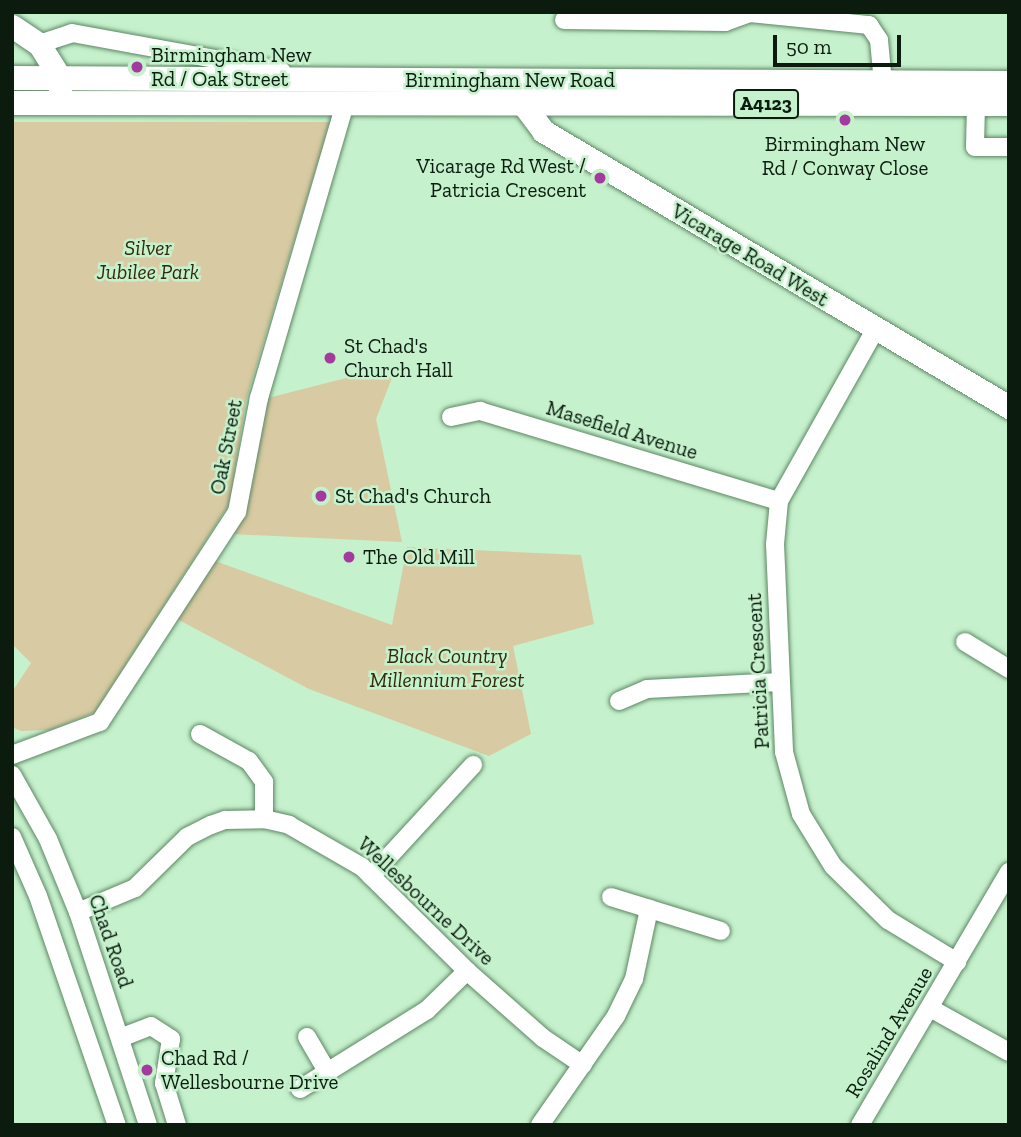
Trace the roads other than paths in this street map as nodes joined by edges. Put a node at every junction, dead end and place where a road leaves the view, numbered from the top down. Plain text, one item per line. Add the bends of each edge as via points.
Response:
1 (750, 13) edge
2 (564, 20) dead end
3 (12, 26) edge
4 (39, 44) junction
5 (60, 77) junction
6 (12, 78) edge
7 (317, 78) junction
8 (517, 79) junction
9 (1009, 83) edge
10 (884, 93) junction
11 (346, 101) junction
12 (12, 103) edge
13 (60, 103) junction
14 (523, 104) junction
15 (1009, 104) edge
16 (976, 105) junction
17 (1009, 147) edge
18 (875, 330) junction
19 (1009, 407) edge
20 (451, 417) dead end
21 (779, 501) junction
22 (965, 642) dead end
23 (1009, 669) edge
24 (780, 682) junction
25 (619, 701) dead end
26 (200, 734) dead end
27 (12, 755) edge
28 (473, 765) dead end
29 (13, 777) edge
30 (264, 819) junction
31 (12, 837) edge
32 (1009, 872) edge
33 (371, 876) junction
34 (611, 897) dead end
35 (649, 909) junction
36 (78, 912) junction
37 (721, 931) dead end
38 (957, 962) junction
39 (467, 971) junction
40 (930, 1008) junction
41 (307, 1037) dead end
42 (120, 1038) junction
43 (1009, 1052) edge
44 (583, 1065) junction
45 (328, 1073) junction
46 (300, 1089) dead end
47 (117, 1125) edge
48 (148, 1125) edge
49 (177, 1125) edge
50 (540, 1125) edge
51 (860, 1125) edge

1 - 2 street via 725,22
1 - 10 street via 869,25 879,40
3 - 4 main road
4 - 5 main road
4 - 7 street via 72,33
5 - 6 highway, Birmingham New Road / A4123
5 - 7 highway, Birmingham New Road / A4123
5 - 13 main road
7 - 8 highway, Birmingham New Road / A4123
8 - 10 highway, Birmingham New Road / A4123
8 - 14 main road, Vicarage Road West
9 - 10 highway, Birmingham New Road / A4123
10 - 14 highway, Birmingham New Road / A4123
10 - 16 highway, Birmingham New Road / A4123
11 - 13 highway, Birmingham New Road / A4123
11 - 14 highway, Birmingham New Road / A4123
11 - 27 street, Oak Street via 259,398 237,512 100,722
12 - 13 highway, Birmingham New Road / A4123
14 - 18 main road, Vicarage Road West via 543,131
15 - 16 highway, Birmingham New Road / A4123
16 - 17 street via 975,147
18 - 19 main road, Vicarage Road West
18 - 21 street, Patricia Crescent
20 - 21 street, Masefield Avenue via 480,411
21 - 24 street, Patricia Crescent via 775,544
22 - 23 street
24 - 25 street via 647,689
24 - 38 street, Patricia Crescent via 784,752 809,832 852,890 888,920
26 - 30 street via 249,761 264,782
28 - 33 street
29 - 36 street, Chad Road via 48,839
30 - 33 street, Wellesbourne Drive via 315,837
30 - 36 street, Wellesbourne Drive via 225,820 187,837 135,888
31 - 47 street via 38,896
32 - 38 street, Rosalind Avenue
33 - 39 street, Wellesbourne Drive
34 - 35 street
35 - 37 street
35 - 44 street via 634,979
36 - 42 street, Chad Road
38 - 40 street, Rosalind Avenue
39 - 44 street, Wellesbourne Drive via 543,1038
39 - 45 street via 427,1010
40 - 43 street
40 - 51 street, Rosalind Avenue
41 - 45 street
42 - 48 street, Chad Road
42 - 49 street via 151,1026 171,1039 164,1083
44 - 50 street
45 - 46 street

